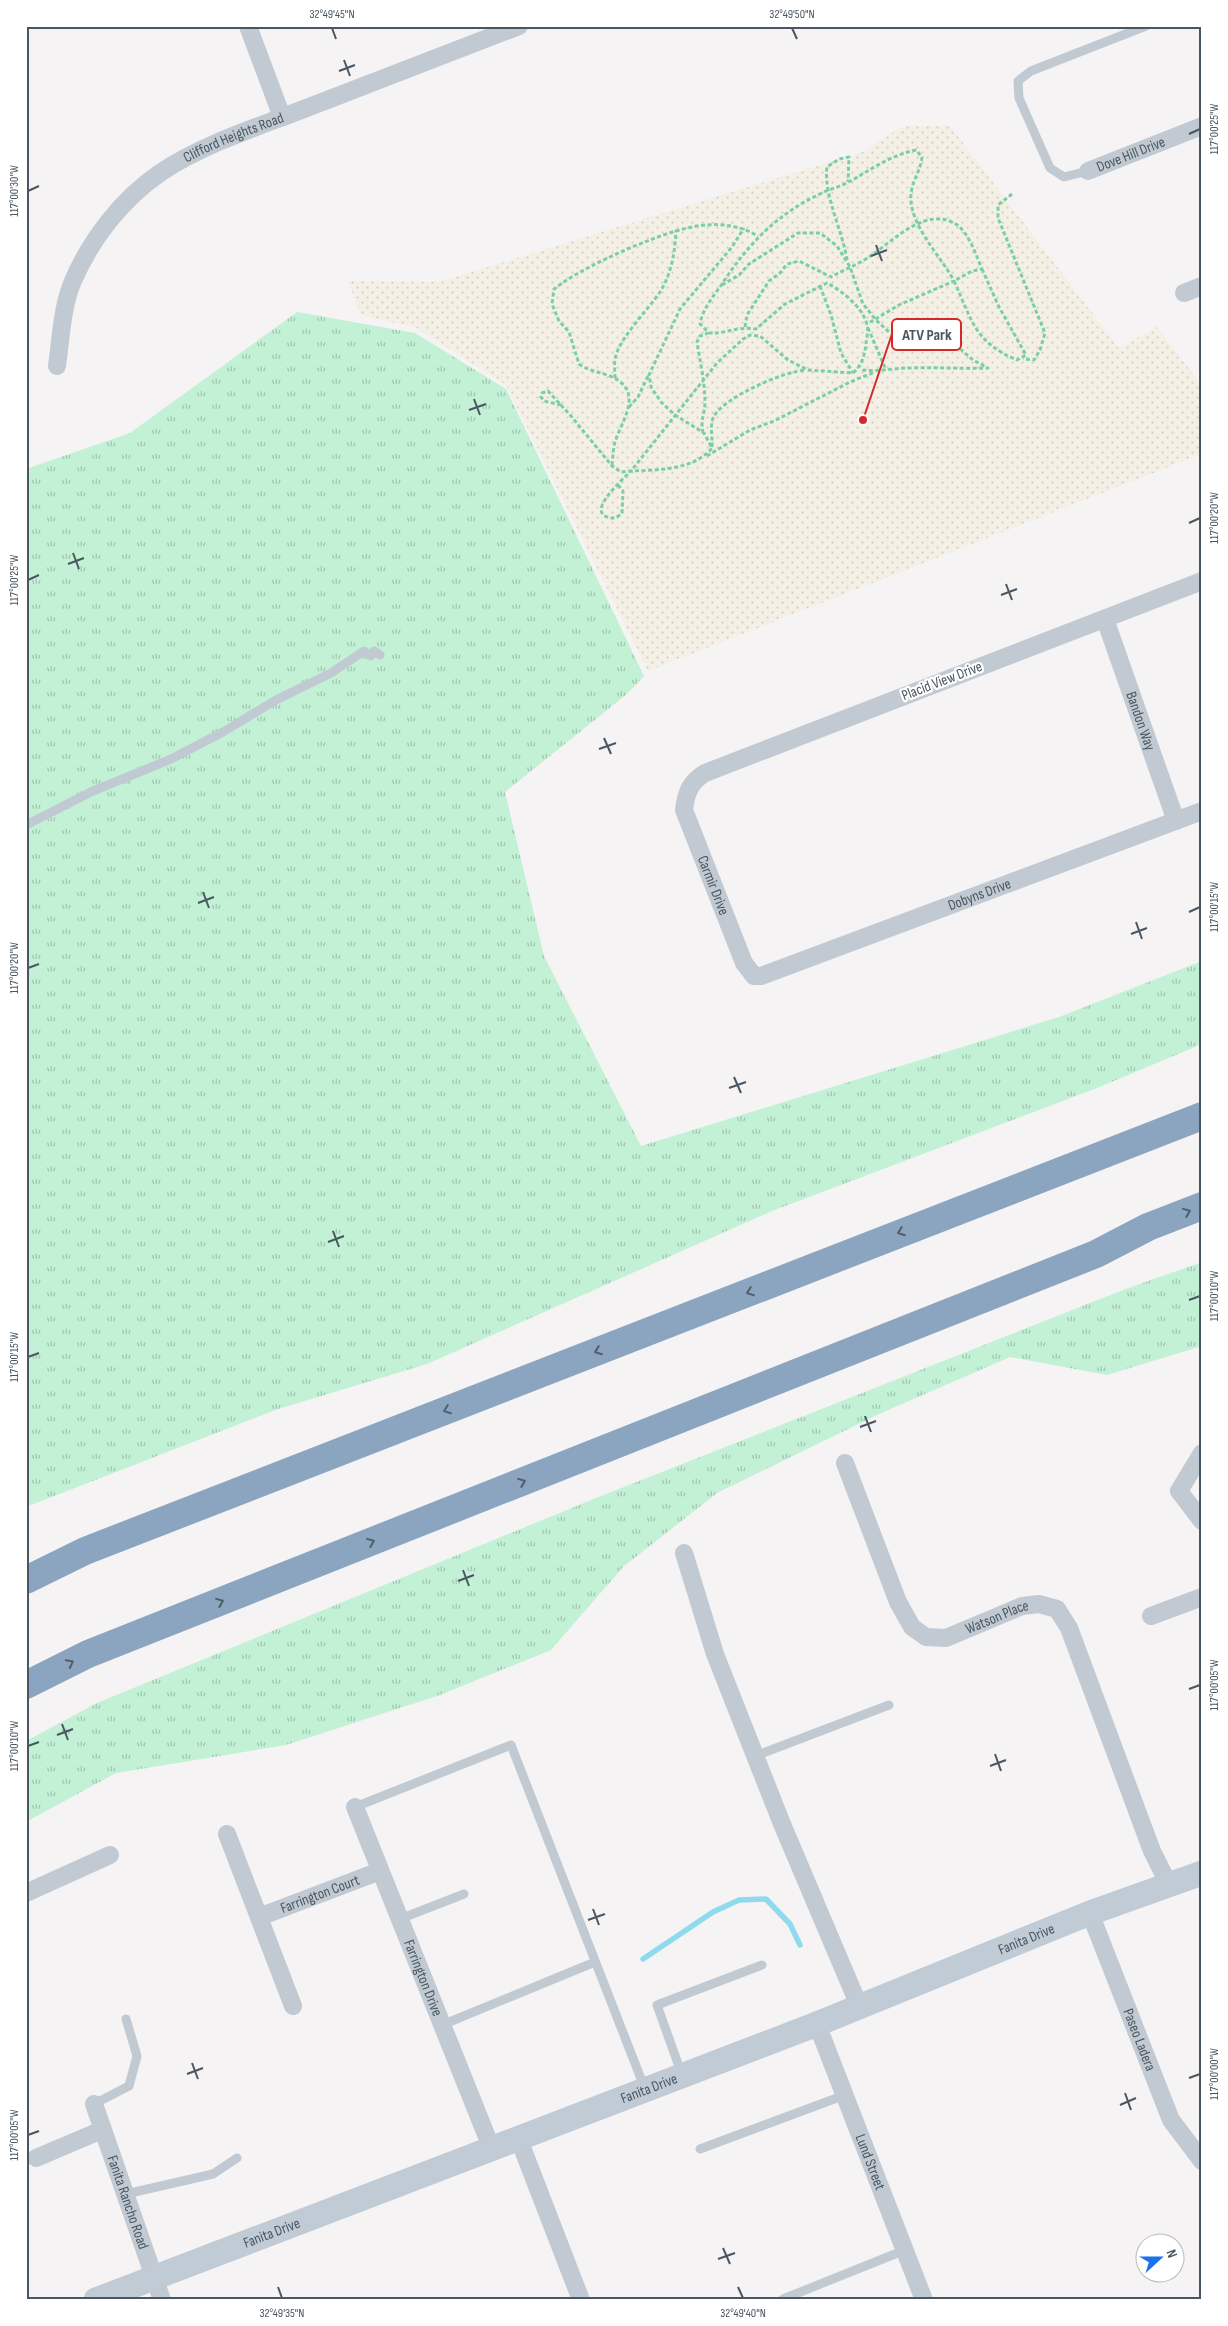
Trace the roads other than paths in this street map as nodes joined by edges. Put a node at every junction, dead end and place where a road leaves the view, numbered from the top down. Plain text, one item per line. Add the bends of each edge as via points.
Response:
1 (248, 26) edge
2 (519, 26) edge
3 (1146, 26) edge
4 (282, 117) junction
5 (1202, 126) edge
6 (1088, 171) joint
7 (1202, 286) edge
8 (1184, 293) dead end
9 (57, 366) dead end
10 (1202, 581) edge
11 (1105, 618) junction
12 (380, 655) dead end
13 (688, 790) joint
14 (1202, 811) edge
15 (1176, 821) junction
16 (26, 824) edge
17 (754, 976) joint
18 (1202, 1097) edge
19 (1202, 1116) edge
20 (1202, 1206) edge
21 (946, 1215) junction
22 (1202, 1226) edge
23 (1096, 1254) junction
24 (1202, 1453) edge
25 (845, 1464) dead end
26 (1202, 1521) edge
27 (684, 1553) dead end
28 (26, 1580) edge
29 (1202, 1597) edge
30 (1151, 1616) dead end
31 (26, 1685) edge
32 (889, 1705) dead end
33 (755, 1756) junction
34 (355, 1807) joint
35 (227, 1834) dead end
36 (110, 1855) dead end
37 (380, 1871) junction
38 (1202, 1873) edge
39 (1170, 1885) junction
40 (26, 1892) edge
41 (464, 1894) dead end
42 (1090, 1912) junction
43 (259, 1917) junction
44 (400, 1919) junction
45 (595, 1962) junction
46 (762, 1965) dead end
47 (293, 2006) dead end
48 (860, 2008) junction
49 (126, 2019) dead end
50 (817, 2024) junction
51 (442, 2025) junction
52 (682, 2076) junction
53 (645, 2090) junction
54 (845, 2095) junction
55 (94, 2104) joint
56 (102, 2130) junction
57 (518, 2137) junction
58 (492, 2147) junction
59 (700, 2149) dead end
60 (36, 2158) dead end
61 (236, 2158) dead end
62 (1202, 2161) edge
63 (126, 2194) junction
64 (905, 2250) junction
65 (154, 2277) junction
66 (96, 2300) edge
67 (162, 2300) edge
68 (581, 2300) edge
69 (783, 2300) edge
70 (924, 2300) edge

1 - 4 street
2 - 4 street, Clifford Heights Road
3 - 6 lane via 1031,71 1018,81 1019,98 1050,168 1064,177
4 - 9 street, Clifford Heights Road via 184,158 147,183 120,208 100,233 73,279
5 - 6 street, Dove Hill Drive
7 - 8 street
10 - 11 street, Placid View Drive
11 - 13 street, Placid View Drive via 705,773 694,780
11 - 15 street, Bandon Way
12 - 16 lane via 374,651 371,656 364,651 332,673 276,700 171,759 93,791
13 - 17 street, Carmir Drive via 684,810 744,963
14 - 15 street, Dobyns Drive
15 - 17 street, Dobyns Drive
18 - 21 highway
19 - 21 highway
23 -> 20 highway via 1148,1227
21 -> 28 highway via 85,1551
22 - 23 highway via 1118,1254
31 -> 23 highway via 88,1654
24 - 26 street via 1179,1491
25 - 39 street, Watson Place via 898,1602 912,1627 926,1638 946,1638 1022,1606 1039,1604 1057,1610 1069,1628 1152,1851
27 - 33 street via 715,1654
29 - 30 street
32 - 33 lane
33 - 48 street
34 - 37 street, Farrington Drive
34 - 45 lane via 511,1745
35 - 43 street
36 - 40 street
37 - 43 street, Farrington Court
37 - 44 street, Farrington Drive
38 - 39 main road, Fanita Drive
39 - 42 main road, Fanita Drive
41 - 44 lane
42 - 48 main road, Fanita Drive
42 - 62 street, Paseo Ladera via 1171,2120
43 - 47 street
44 - 51 street, Farrington Drive
45 - 51 lane
45 - 53 lane
46 - 52 lane via 657,2005
48 - 50 main road, Fanita Drive
49 - 55 lane via 137,2056 129,2086
50 - 52 main road, Fanita Drive
50 - 54 street, Lund Street
51 - 58 street, Farrington Drive
52 - 53 main road, Fanita Drive
53 - 57 main road, Fanita Drive
54 - 59 lane
54 - 64 street, Lund Street
55 - 56 street, Fanita Rancho Road
56 - 60 street
56 - 63 street, Fanita Rancho Road
57 - 58 main road, Fanita Drive
57 - 68 street
58 - 65 main road, Fanita Drive
61 - 63 lane via 213,2174
63 - 65 street, Fanita Rancho Road
64 - 69 lane
64 - 70 street, Lund Street
65 - 66 main road, Fanita Drive
65 - 67 street, Fanita Rancho Road

